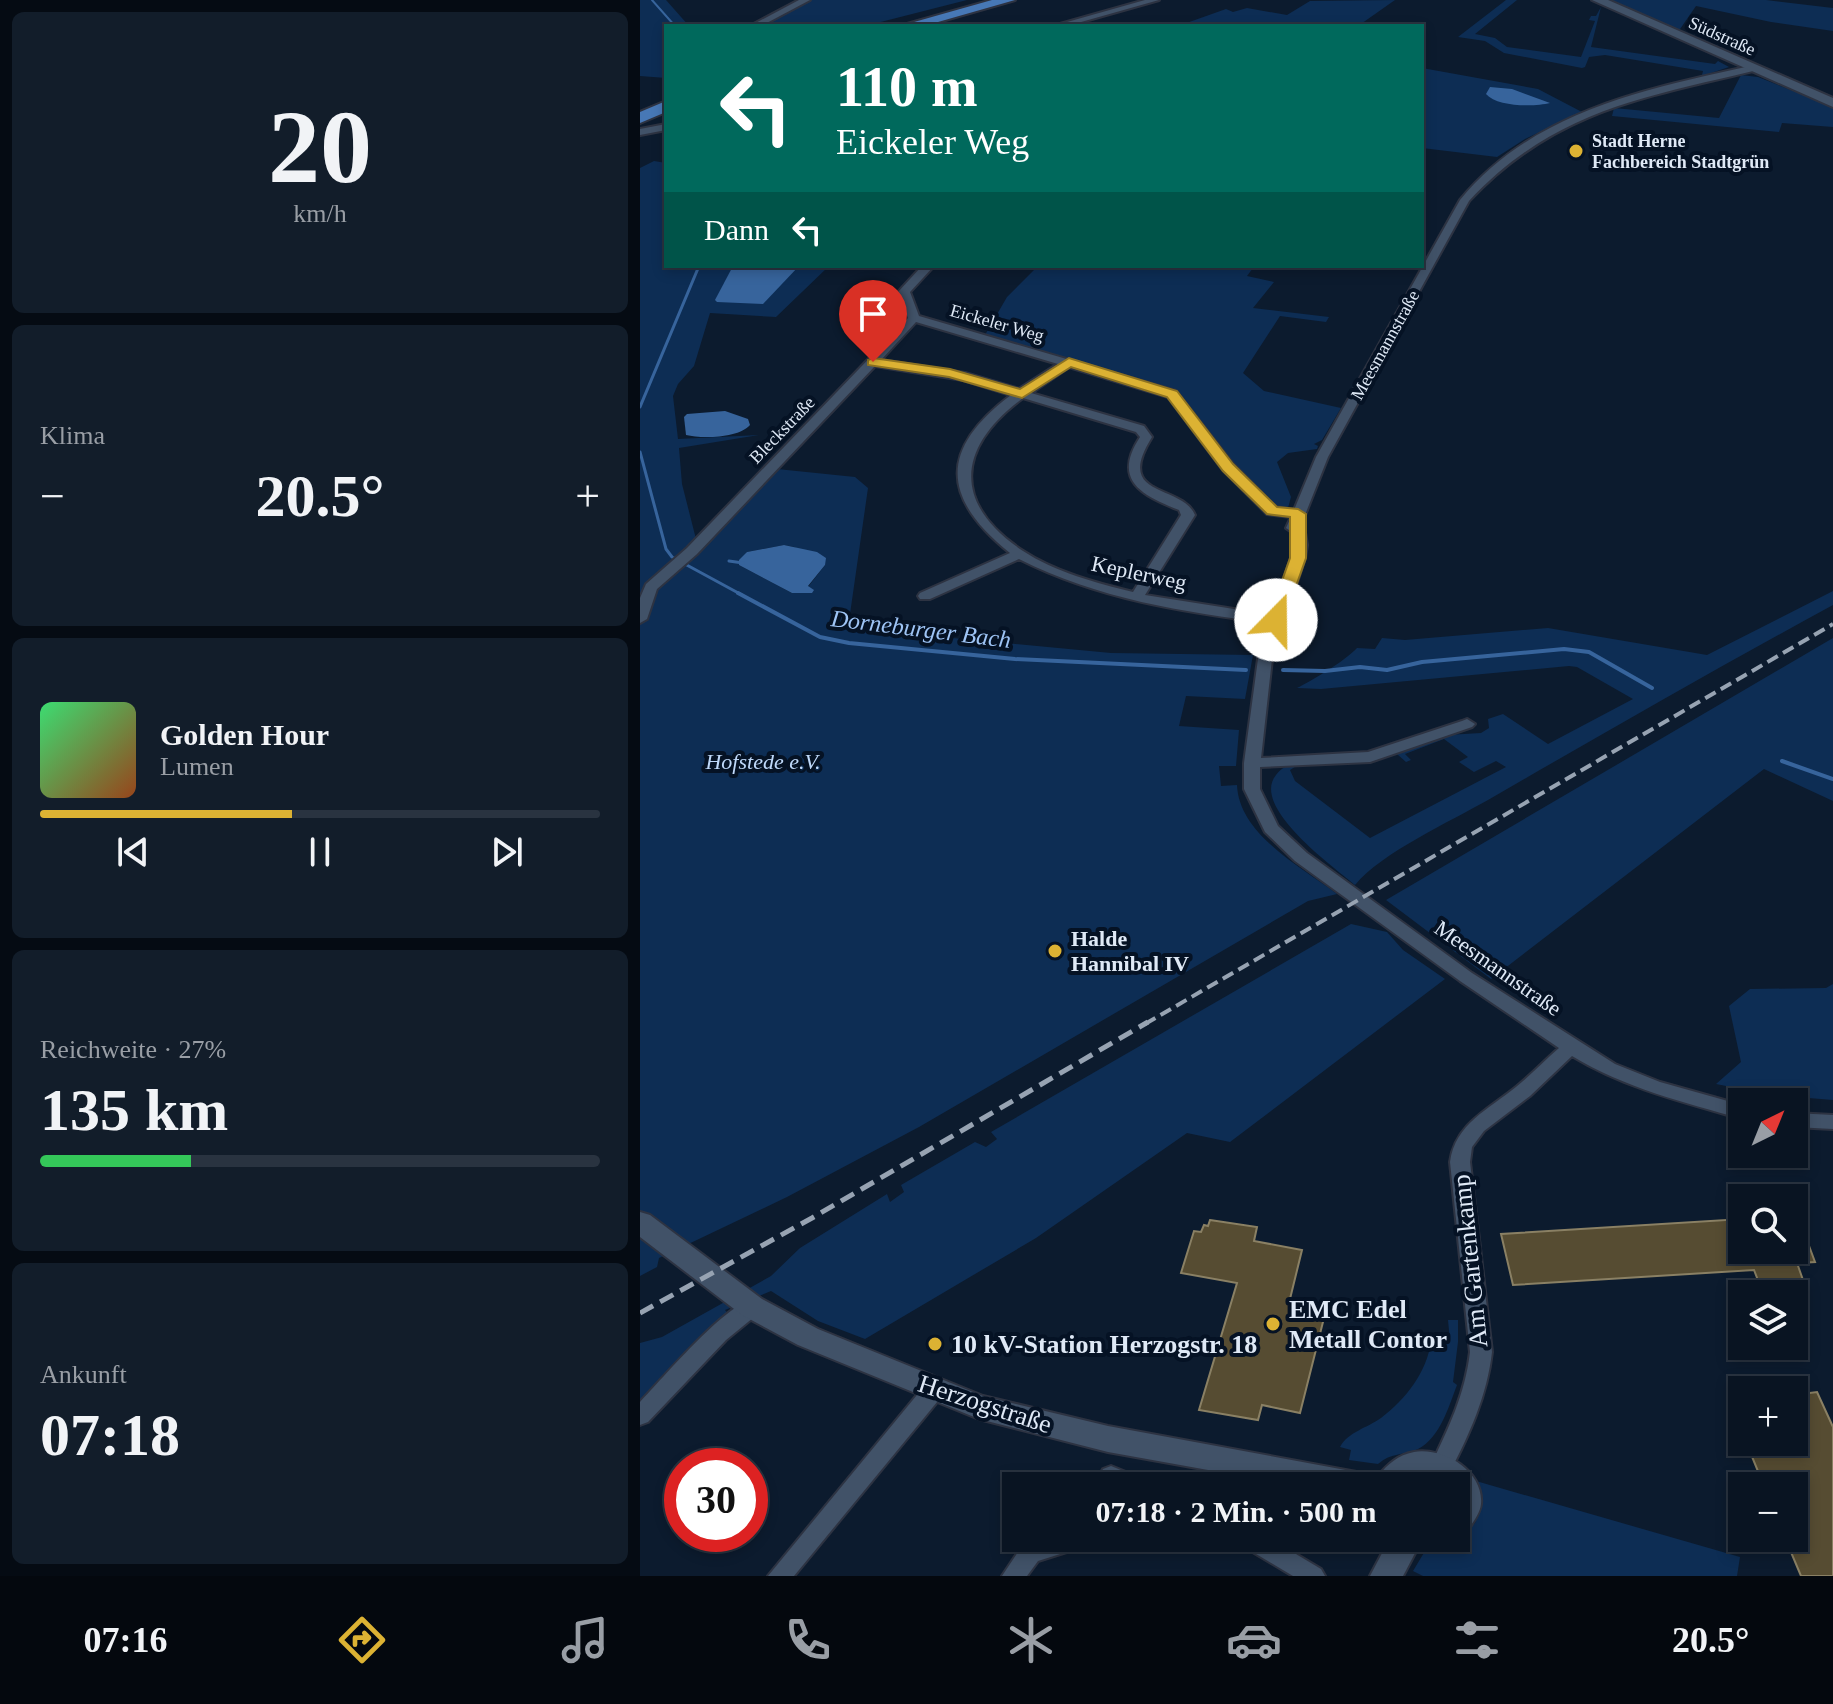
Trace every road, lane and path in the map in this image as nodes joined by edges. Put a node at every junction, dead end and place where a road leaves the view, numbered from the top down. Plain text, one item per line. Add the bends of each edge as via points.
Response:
1 (803, 0) edge
2 (1008, 0) edge
3 (1027, 0) edge
4 (1155, 0) edge
5 (1598, 0) edge
6 (758, 24) edge
7 (915, 24) edge
8 (934, 24) edge
9 (1065, 24) edge
10 (1750, 69) junction
11 (664, 101) edge
12 (1833, 103) edge
13 (664, 107) edge
14 (640, 110) edge
15 (640, 118) edge
16 (664, 127) edge
17 (640, 132) edge
18 (926, 268) edge
19 (914, 318) junction
20 (873, 362) junction
21 (1069, 362) junction
22 (1022, 394) junction
23 (1297, 518) junction
24 (1020, 554) junction
25 (925, 596) dead end
26 (1137, 597) junction
27 (1278, 614) junction
28 (640, 619) edge
29 (1467, 724) dead end
30 (1252, 763) junction
31 (1571, 1047) junction
32 (1728, 1108) edge
33 (1808, 1121) edge
34 (1833, 1122) edge
35 (640, 1222) edge
36 (752, 1307) junction
37 (934, 1390) junction
38 (640, 1416) edge
39 (1441, 1467) junction
40 (1294, 1472) edge
41 (1402, 1472) edge
42 (1447, 1472) edge
43 (1033, 1552) edge
44 (1273, 1552) edge
45 (1399, 1552) edge
46 (780, 1576) edge
47 (1014, 1576) edge
48 (1313, 1576) edge
49 (1386, 1576) edge

1 - 6 street
2 - 7 main road
3 - 8 main road
4 - 9 street
5 - 10 street, Südstraße
10 - 12 street, Südstraße
10 - 23 street, Meesmannstraße via 1575,119 1525,145 1484,177 1465,200 1322,457
11 - 14 main road
13 - 15 main road
16 - 17 street
18 - 19 street via 904,292
19 - 20 street, Bleckstraße
19 - 21 street, Eickeler Weg
20 - 22 street via 950,373
20 - 28 street, Bleckstraße via 651,587
21 - 22 street, Keplerweg
21 - 23 street, Eickeler Weg via 1172,394 1228,467 1272,511
22 - 24 street, Keplerweg via 981,429 965,464 972,506 985,525
22 - 26 street via 1140,429 1146,437 1134,457 1136,477 1155,496 1185,508 1188,515
23 - 27 street, Meesmannstraße via 1298,558
24 - 25 street
24 - 26 street, Keplerweg via 1071,579
26 - 27 street, Keplerweg
27 - 30 street, Meesmannstraße via 1265,659
29 - 30 street via 1370,757
30 - 31 street, Meesmannstraße via 1256,800 1285,843
31 - 32 street, Meesmannstraße via 1654,1087
31 - 39 street, Am Gartenkamp via 1477,1126 1462,1146 1481,1352 1471,1403
33 - 34 street
35 - 36 street, Herzogstraße
36 - 37 street, Herzogstraße via 808,1337
36 - 38 street
37 - 40 street, Herzogstraße via 1043,1425
37 - 46 street
39 - 41 street via 1411,1466
39 - 42 street
43 - 47 street
44 - 48 street
45 - 49 street

